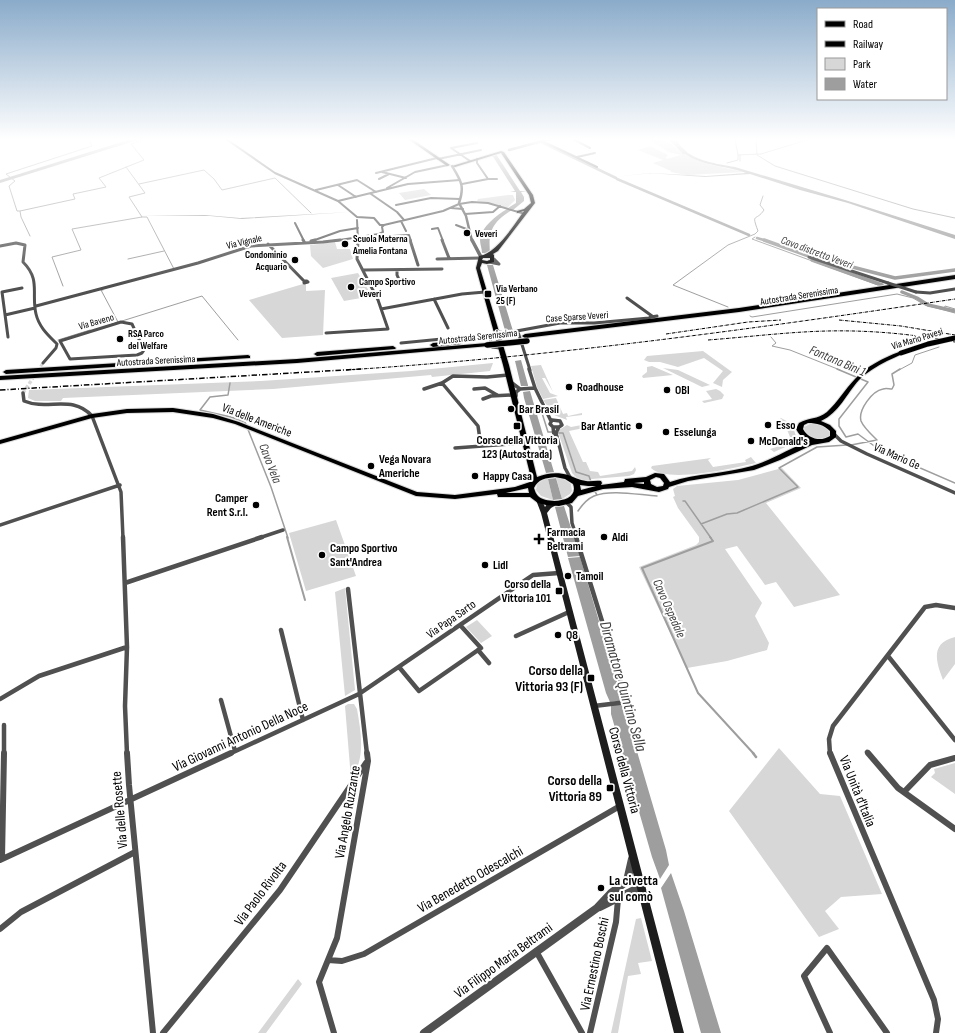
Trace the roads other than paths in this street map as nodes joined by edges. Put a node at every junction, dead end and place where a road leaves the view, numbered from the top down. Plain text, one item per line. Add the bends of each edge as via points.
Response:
1 (309, 187) edge
2 (326, 187) edge
3 (342, 187) edge
4 (368, 187) edge
5 (390, 187) edge
6 (399, 187) edge
7 (463, 187) edge
8 (526, 187) edge
9 (316, 190) junction
10 (385, 190) junction
11 (376, 192) junction
12 (371, 194) junction
13 (356, 197) junction
14 (460, 199) junction
15 (338, 201) junction
16 (532, 201) junction
17 (459, 204) junction
18 (396, 205) dead end
19 (500, 206) junction
20 (451, 208) junction
21 (464, 209) junction
22 (518, 212) junction
23 (465, 214) junction
24 (525, 214) junction
25 (357, 220) dead end
26 (402, 220) junction
27 (295, 223) dead end
28 (384, 225) junction
29 (456, 225) dead end
30 (358, 228) junction
31 (432, 229) dead end
32 (469, 230) junction
33 (406, 231) dead end
34 (370, 236) junction
35 (358, 238) junction
36 (306, 243) junction
37 (268, 244) junction
38 (0, 246) edge
39 (809, 257) dead end
40 (449, 258) junction
41 (438, 259) dead end
42 (487, 259) junction
43 (418, 264) dead end
44 (442, 269) dead end
45 (362, 270) junction
46 (397, 270) junction
47 (955, 277) edge
48 (304, 281) dead end
49 (955, 281) edge
50 (401, 284) dead end
51 (22, 288) dead end
52 (955, 289) edge
53 (485, 292) junction
54 (628, 298) dead end
55 (434, 299) junction
56 (36, 307) junction
57 (381, 309) junction
58 (5, 315) junction
59 (657, 316) dead end
60 (651, 317) junction
61 (448, 328) dead end
62 (518, 332) junction
63 (326, 333) dead end
64 (496, 333) junction
65 (506, 333) junction
66 (8, 337) dead end
67 (526, 338) junction
68 (955, 338) edge
69 (60, 341) junction
70 (487, 341) junction
71 (55, 342) junction
72 (401, 343) dead end
73 (368, 348) dead end
74 (396, 348) junction
75 (500, 348) junction
76 (248, 357) dead end
77 (43, 363) tunnel mouth
78 (51, 370) junction
79 (0, 373) edge
80 (508, 376) junction
81 (0, 378) edge
82 (442, 383) junction
83 (533, 388) junction
84 (424, 389) dead end
85 (474, 389) dead end
86 (520, 389) junction
87 (23, 393) dead end
88 (512, 395) junction
89 (497, 396) junction
90 (483, 398) dead end
91 (515, 404) junction
92 (834, 407) junction
93 (547, 412) junction
94 (92, 416) junction
95 (556, 420) junction
96 (551, 421) junction
97 (815, 421) junction
98 (553, 426) junction
99 (828, 426) junction
100 (559, 427) junction
101 (555, 432) junction
102 (801, 433) junction
103 (834, 434) junction
104 (818, 441) junction
105 (0, 442) edge
106 (525, 443) junction
107 (481, 446) junction
108 (455, 448) dead end
109 (795, 449) junction
110 (531, 466) junction
111 (556, 475) junction
112 (545, 476) junction
113 (662, 476) junction
114 (647, 478) junction
115 (686, 478) junction
116 (572, 480) junction
117 (532, 484) junction
118 (120, 485) junction
119 (667, 485) junction
120 (593, 486) junction
121 (650, 487) junction
122 (955, 493) edge
123 (577, 494) junction
124 (478, 495) junction
125 (537, 498) junction
126 (564, 502) junction
127 (554, 504) junction
128 (544, 513) junction
129 (0, 525) edge
130 (283, 530) dead end
131 (559, 572) junction
132 (125, 583) junction
133 (348, 589) dead end
134 (955, 608) edge
135 (569, 612) junction
136 (460, 625) junction
137 (281, 630) dead end
138 (516, 636) dead end
139 (127, 647) junction
140 (478, 650) junction
141 (888, 656) junction
142 (490, 662) dead end
143 (399, 667) junction
144 (360, 694) junction
145 (0, 699) edge
146 (221, 700) dead end
147 (594, 706) junction
148 (303, 720) junction
149 (4, 725) dead end
150 (955, 740) edge
151 (235, 751) junction
152 (868, 752) dead end
153 (955, 758) edge
154 (368, 761) junction
155 (904, 792) junction
156 (130, 801) junction
157 (620, 806) junction
158 (955, 829) edge
159 (135, 852) junction
160 (632, 854) junction
161 (1, 860) edge
162 (627, 881) junction
163 (640, 884) junction
164 (618, 899) junction
165 (597, 908) junction
166 (0, 929) edge
167 (536, 951) junction
168 (328, 960) junction
169 (154, 1033) edge
170 (163, 1033) edge
171 (334, 1033) edge
172 (424, 1033) edge
173 (582, 1033) edge
174 (590, 1033) edge
175 (679, 1033) edge
176 (830, 1033) edge
177 (887, 1033) edge
178 (936, 1033) edge

1 - 9 street
2 - 9 street
3 - 13 street
4 - 11 street
5 - 10 street
6 - 10 street
7 - 14 street
8 - 16 main road
9 - 15 street
10 - 11 street
11 - 12 street
12 - 13 street
12 - 26 street via 397,212
13 - 15 street
14 - 17 street
14 - 18 street via 432,198
15 - 28 street via 357,217 374,218 380,225
16 - 22 main road via 525,210
16 - 24 main road
17 - 19 street via 479,202
17 - 20 street
17 - 21 street
19 - 22 street
19 - 23 street via 493,212
20 - 21 street
20 - 26 street, Via Vignale
21 - 23 street
22 - 24 street
23 - 32 street
24 - 42 main road
25 - 30 street
26 - 28 street, Via Vignale
26 - 33 street
27 - 36 street
28 - 34 street, Via Vignale via 383,232
29 - 32 street
30 - 35 street
30 - 36 street via 340,230
31 - 40 street via 438,228
32 - 42 street via 475,250
34 - 35 street, Via Vignale
34 - 43 street via 409,235
35 - 36 street, Via Vignale
35 - 45 street via 356,259
36 - 37 street, Via Vignale
37 - 48 street
37 - 56 street, Via Vignale via 251,246
38 - 56 street via 16,242 25,244 23,262 31,270
39 - 52 street, bridge via 916,292 930,293
40 - 41 street
40 - 42 street
42 - 53 main road via 478,268
44 - 46 street
45 - 46 street
45 - 57 street
46 - 50 street
47 - 67 highway, Autostrada Serenissima via 731,311
49 - 67 highway, Autostrada Serenissima via 691,321
51 - 58 street via 2,292
53 - 55 street
53 - 64 main road
54 - 60 street via 651,314
55 - 57 street
55 - 61 street
56 - 58 street, Via Vignale
56 - 71 street via 42,329
57 - 63 street via 388,330
58 - 66 street
59 - 60 street, Case Sparse Veveri
60 - 62 street, Case Sparse Veveri via 594,323 560,323
62 - 65 street, Case Sparse Veveri
62 - 83 street
64 - 65 street
64 - 65 street, Case Sparse Veveri
64 - 70 street
64 - 75 main road
67 - 70 highway, Autostrada Serenissima, bridge
68 - 92 main road, Via Mario Pavesi, bridge via 928,344 882,361 859,377
69 - 69 street, Via Baveno via 126,322 132,324 144,351 137,354 70,359
69 - 71 street, Via Baveno
70 - 72 street via 477,336
70 - 74 highway, Autostrada Serenissima
70 - 75 street via 492,347
70 - 81 highway, Autostrada Serenissima via 297,361
71 - 77 street via 56,348
73 - 74 highway
74 - 78 highway, Autostrada Serenissima
75 - 80 main road
76 - 78 highway
78 - 79 highway, Autostrada Serenissima
80 - 82 street via 453,376
80 - 86 street via 514,386
80 - 88 main road
82 - 84 street
82 - 107 street via 478,426
83 - 86 street
83 - 93 street
85 - 89 street via 485,388
86 - 91 street via 516,392
87 - 94 street via 24,401 31,404 74,404 85,408
88 - 89 street
88 - 91 main road
89 - 90 street
91 - 106 main road
92 - 97 main road, Via Mario Pavesi via 824,417
92 - 99 main road, Via Mario Pavesi
93 - 95 street
93 - 96 street
94 - 105 main road, Via delle Americhe
94 - 118 street, Via delle Rosette
94 - 124 main road, Via delle Americhe via 127,411 173,410 213,416 248,427 416,494 455,498
95 - 96 street
95 - 100 street via 562,422
96 - 98 street
97 - 99 main road
97 - 102 main road, Via Mario Pavesi via 800,424
98 - 100 street
98 - 101 street
99 - 103 main road
100 - 101 street
101 - 111 street via 563,468
101 - 116 street via 565,468
102 - 104 main road
102 - 109 main road, Via Mario Pavesi via 802,439
103 - 104 main road via 828,441
103 - 122 street, Via Mario Ge via 849,445
104 - 109 main road
106 - 107 street
106 - 110 main road
107 - 108 street
109 - 115 main road via 752,468
110 - 112 main road
110 - 117 main road via 534,478
111 - 112 main road
111 - 116 main road
112 - 117 main road
113 - 114 main road via 652,475
113 - 115 main road
113 - 119 main road
114 - 120 main road
114 - 121 main road
115 - 119 main road
116 - 120 main road
116 - 123 main road via 578,488
117 - 124 main road, Via delle Americhe
117 - 125 main road via 532,491
118 - 129 street
118 - 132 street, Via delle Rosette
119 - 121 main road via 662,489
120 - 121 main road
120 - 123 main road
123 - 126 main road via 570,501
124 - 125 main road, Via delle Americhe via 531,495
125 - 127 main road
125 - 128 main road, Corso della Vittoria
126 - 127 main road
126 - 147 street via 571,507 572,523 624,702
127 - 128 main road
128 - 131 main road, Corso della Vittoria
130 - 132 street
131 - 135 main road, Corso della Vittoria
131 - 136 street, Via Papa Sarto via 533,575
132 - 139 street, Via delle Rosette
133 - 144 street, Via Angelo Ruzzante
134 - 141 street, Via Unità d'Italia via 936,604 925,607
135 - 138 street
135 - 147 main road, Corso della Vittoria
136 - 140 street via 482,648
136 - 143 street, Via Papa Sarto
137 - 148 street
139 - 145 street via 39,676
139 - 156 street, Via delle Rosette via 125,706
140 - 142 street
140 - 143 street via 419,691
141 - 150 street
141 - 178 street, Via Unità d'Italia via 833,726 828,735 828,750 934,1000 938,1019
143 - 144 street, Via Papa Sarto
144 - 148 street, Via Giovanni Antonio Della Noce
144 - 154 street, Via Angelo Ruzzante
146 - 151 street
147 - 157 main road, Corso della Vittoria
148 - 151 street, Via Giovanni Antonio Della Noce
149 - 161 street
151 - 156 street, Via Giovanni Antonio Della Noce
152 - 155 street
153 - 155 street via 930,765
154 - 168 street, Via Angelo Ruzzante via 337,938
154 - 170 street, Via Paolo Rivolta via 280,890
155 - 158 street
156 - 159 street, Via delle Rosette
156 - 161 street, Via Giovanni Antonio Della Noce
157 - 160 main road, Corso della Vittoria
157 - 168 street, Via Benedetto Odescalchi via 364,954 350,960
159 - 166 street via 21,912
159 - 169 street, Via delle Rosette
160 - 162 street
160 - 163 main road, Corso della Vittoria
162 - 163 street
162 - 165 street, Via Filippo Maria Beltrami
163 - 164 street, Via Filippo Maria Beltrami
163 - 175 main road, Corso della Vittoria
164 - 165 street, Via Filippo Maria Beltrami
164 - 174 street, Via Ernestino Boschi via 616,922
165 - 167 street, Via Filippo Maria Beltrami
167 - 172 street, Via Filippo Maria Beltrami
167 - 173 street
168 - 171 street, Via Angelo Ruzzante via 319,982
176 - 177 street via 804,976 827,948

